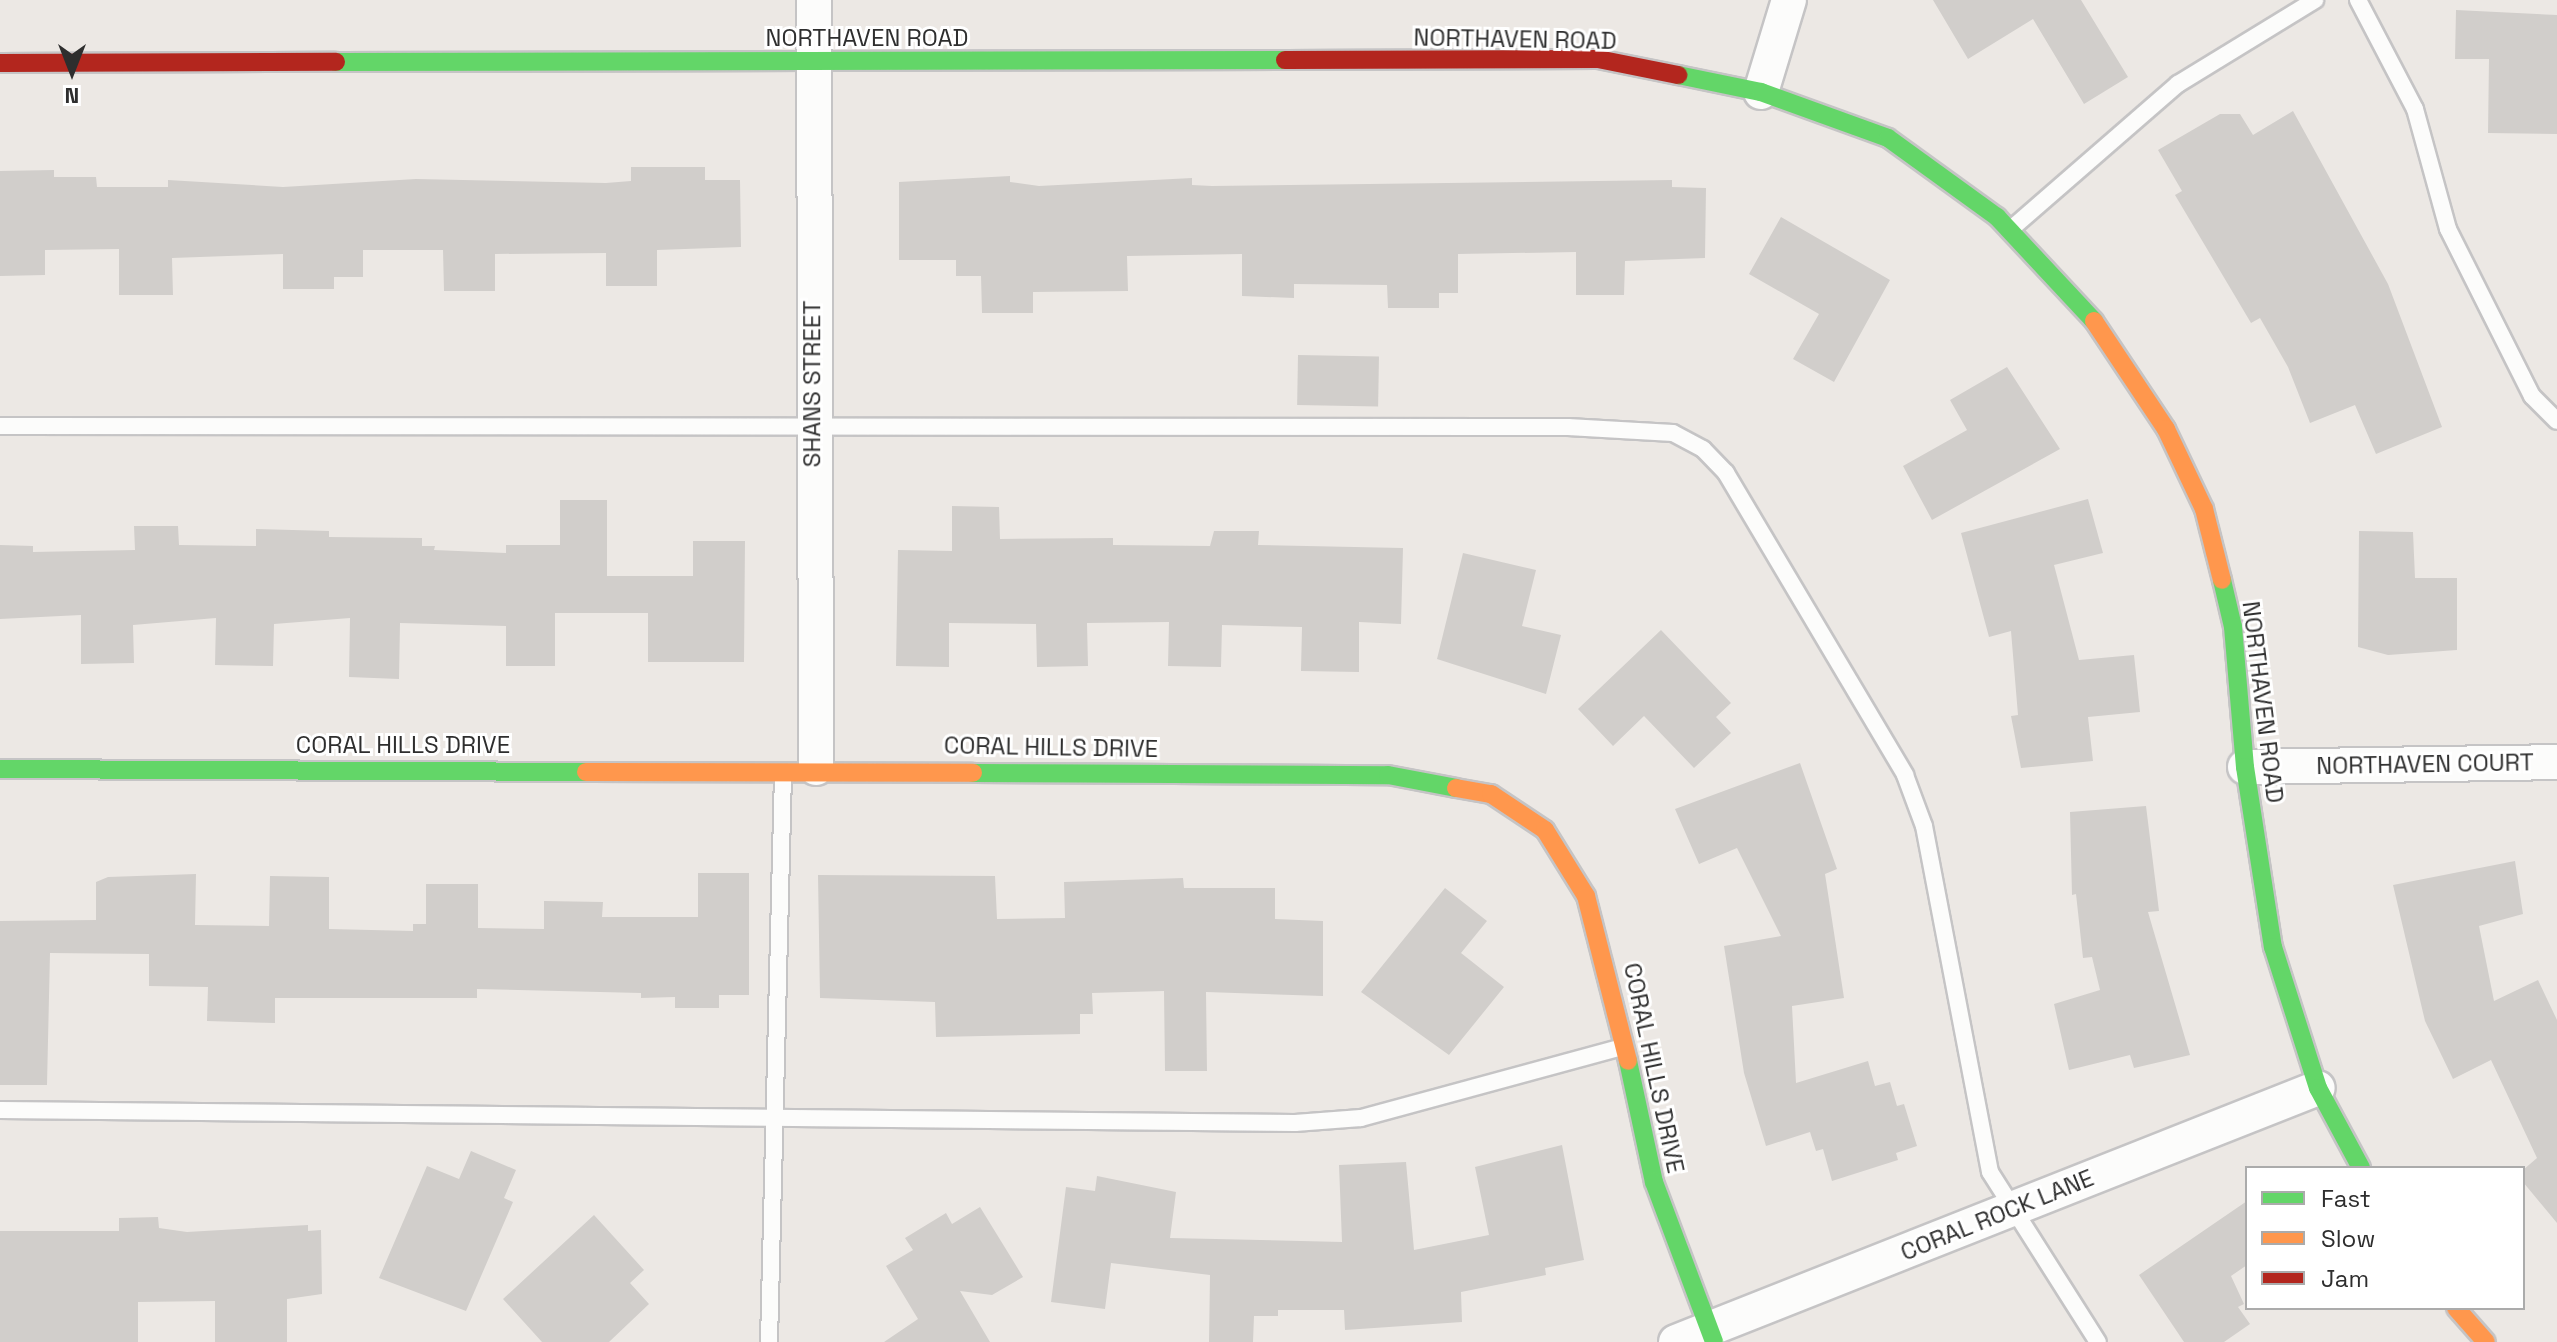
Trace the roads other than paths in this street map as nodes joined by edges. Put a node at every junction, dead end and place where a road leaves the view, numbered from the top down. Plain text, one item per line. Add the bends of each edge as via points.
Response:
1 (814, 0) edge
2 (1789, 0) edge
3 (2315, 0) edge
4 (2358, 0) edge
5 (814, 62) junction
6 (0, 63) edge
7 (1761, 92) junction
8 (2010, 230) junction
9 (2557, 421) edge
10 (0, 426) edge
11 (810, 429) junction
12 (2557, 762) edge
13 (2245, 767) junction
14 (799, 768) junction
15 (0, 769) edge
16 (1622, 1047) junction
17 (2318, 1088) junction
18 (0, 1110) edge
19 (775, 1114) junction
20 (2360, 1166) edge
21 (2012, 1209) junction
22 (2458, 1310) edge
23 (1711, 1336) edge
24 (769, 1342) edge
25 (1676, 1342) edge
26 (2098, 1342) edge
27 (2486, 1342) edge

1 - 5 street, SHANS STREET
2 - 7 street
3 - 8 lane via 2178,84
4 - 9 lane via 2415,109 2448,229 2532,396
5 - 6 street, NORTHAVEN ROAD
5 - 7 street, NORTHAVEN ROAD via 1598,59
5 - 11 street, SHANS STREET
7 - 8 street, NORTHAVEN ROAD via 1888,138
8 - 13 street, NORTHAVEN ROAD via 2103,331 2166,429 2204,509 2233,627
10 - 11 lane
11 - 14 street, SHANS STREET
11 - 21 lane via 1568,427 1673,433 1703,449 1752,512 1914,795 1990,1172
12 - 13 street, NORTHAVEN COURT
13 - 17 street, NORTHAVEN ROAD via 2273,947
14 - 15 street, CORAL HILLS DRIVE
14 - 16 street, CORAL HILLS DRIVE via 1388,775 1491,794 1545,830 1586,896 1607,963
14 - 19 lane
16 - 19 lane via 1361,1118 1295,1123
16 - 23 street, CORAL HILLS DRIVE via 1654,1182
17 - 20 street, NORTHAVEN ROAD
17 - 21 street, CORAL ROCK LANE
18 - 19 lane
19 - 24 lane
21 - 23 street, CORAL ROCK LANE
21 - 26 lane
22 - 27 street
23 - 25 street, CORAL ROCK LANE

